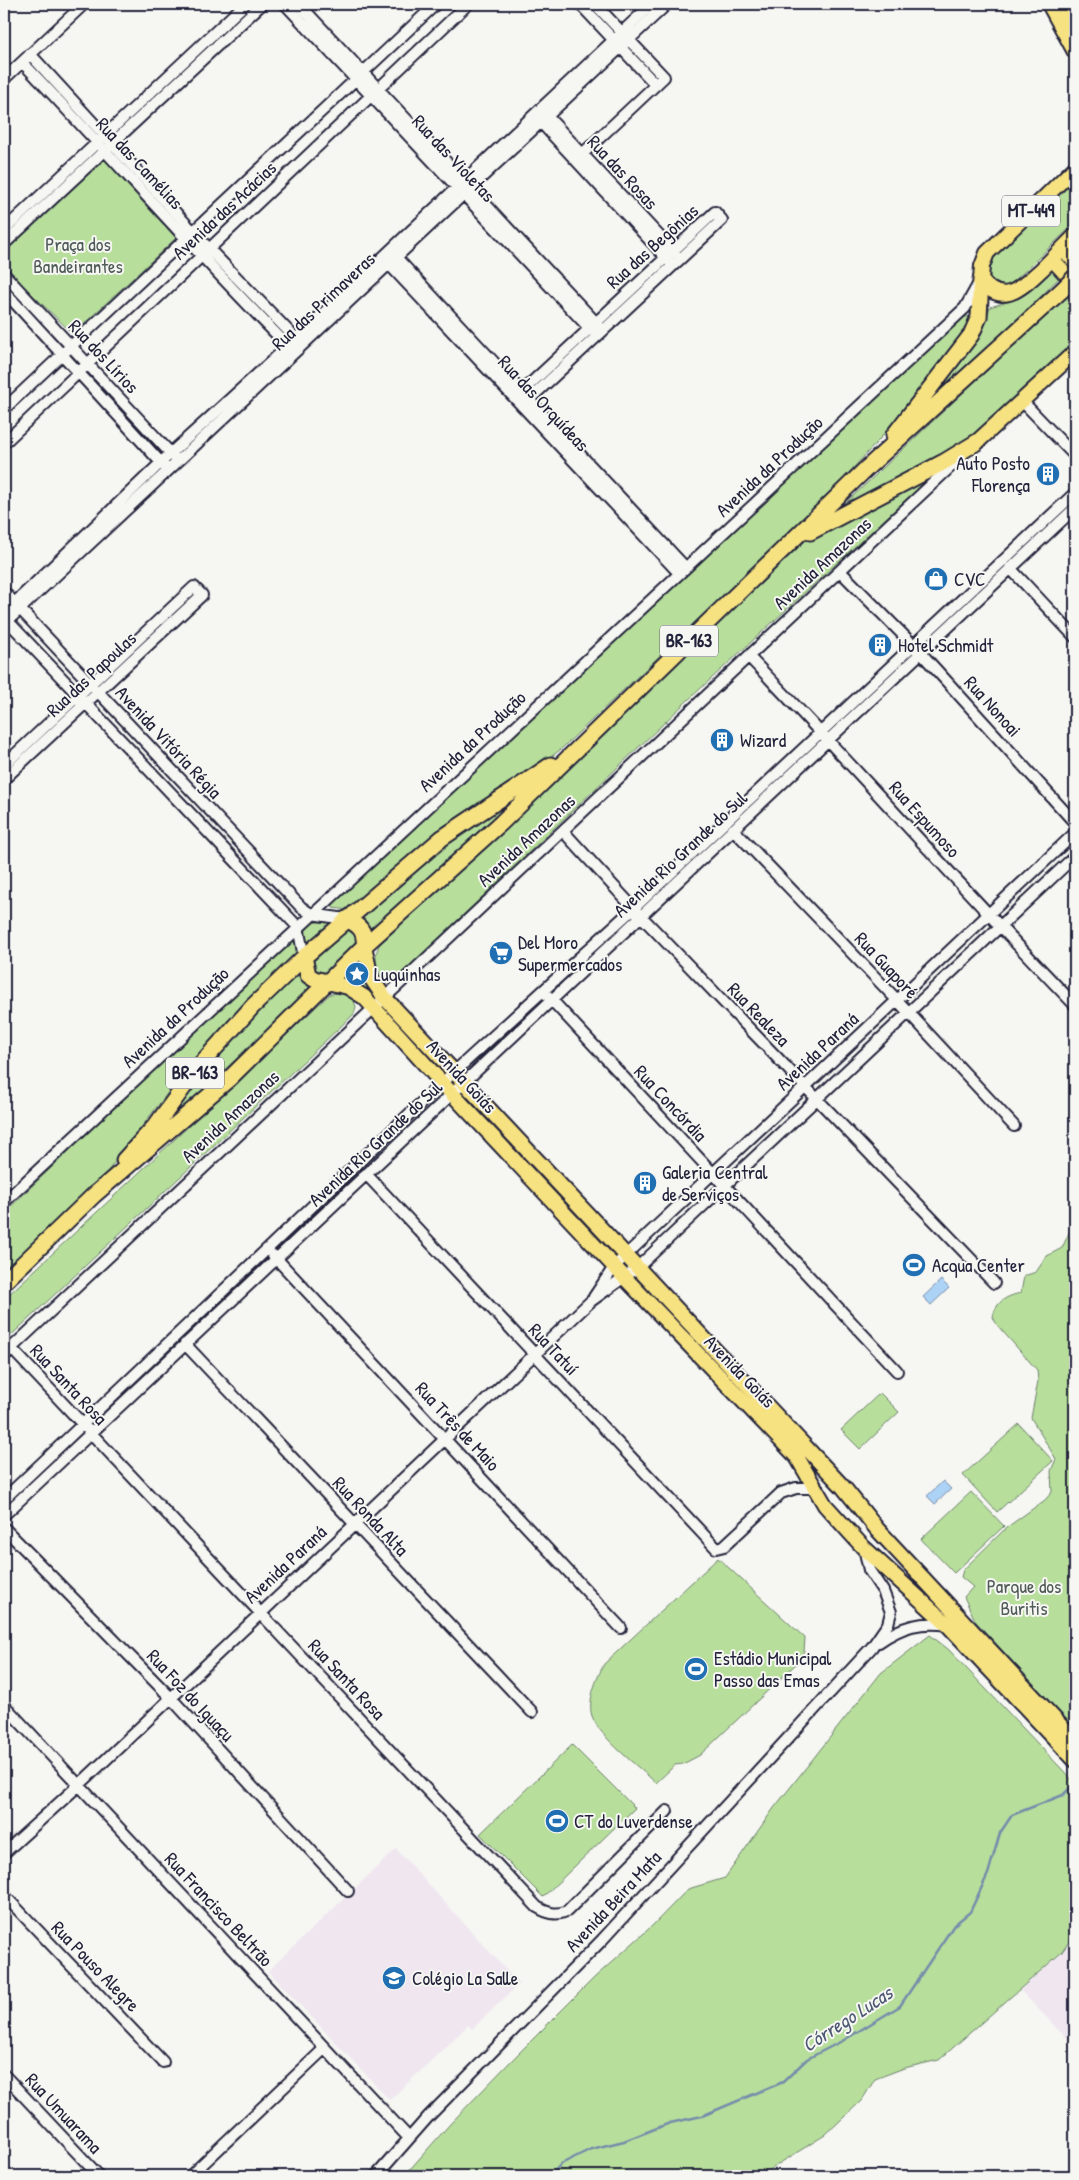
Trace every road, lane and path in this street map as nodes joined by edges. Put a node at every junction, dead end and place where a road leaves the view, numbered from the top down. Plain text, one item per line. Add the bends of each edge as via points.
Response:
1 (84, 4) edge
2 (245, 4) edge
3 (262, 4) edge
4 (285, 4) edge
5 (299, 4) edge
6 (436, 4) edge
7 (468, 4) edge
8 (580, 4) edge
9 (595, 4) edge
10 (652, 4) edge
11 (667, 4) edge
12 (1049, 4) edge
13 (1062, 4) edge
14 (1075, 28) edge
15 (622, 32) junction
16 (613, 39) junction
17 (629, 40) junction
18 (621, 47) junction
19 (1075, 52) edge
20 (30, 54) junction
21 (22, 62) junction
22 (359, 76) junction
23 (4, 79) edge
24 (660, 81) junction
25 (374, 92) junction
26 (540, 116) junction
27 (101, 139) junction
28 (109, 147) junction
29 (580, 157) junction
30 (1075, 168) edge
31 (1070, 176) edge
32 (464, 188) junction
33 (4, 230) edge
34 (189, 235) junction
35 (1075, 236) edge
36 (4, 244) edge
37 (1062, 249) junction
38 (205, 252) junction
39 (669, 253) junction
40 (389, 258) junction
41 (1052, 259) junction
42 (677, 262) junction
43 (1075, 262) edge
44 (4, 274) edge
45 (1070, 275) edge
46 (981, 280) junction
47 (4, 291) edge
48 (1003, 294) junction
49 (980, 303) junction
50 (965, 308) junction
51 (592, 324) junction
52 (600, 333) junction
53 (71, 346) junction
54 (296, 346) junction
55 (1075, 352) edge
56 (61, 353) junction
57 (87, 363) junction
58 (78, 371) junction
59 (518, 395) junction
60 (1022, 401) junction
61 (525, 403) junction
62 (4, 409) edge
63 (978, 442) junction
64 (4, 443) edge
65 (171, 453) junction
66 (1075, 456) edge
67 (178, 461) junction
68 (161, 462) junction
69 (868, 467) junction
70 (169, 470) junction
71 (1075, 493) edge
72 (1075, 508) edge
73 (796, 539) junction
74 (1010, 568) junction
75 (682, 570) junction
76 (840, 571) junction
77 (4, 592) edge
78 (17, 606) junction
79 (5, 619) edge
80 (1075, 637) edge
81 (917, 649) junction
82 (749, 657) junction
83 (94, 688) junction
84 (82, 699) junction
85 (825, 736) junction
86 (583, 743) junction
87 (4, 765) edge
88 (4, 779) edge
89 (1075, 822) edge
90 (733, 829) junction
91 (563, 831) junction
92 (1075, 833) edge
93 (1075, 856) edge
94 (637, 912) junction
95 (311, 914) junction
96 (988, 915) junction
97 (346, 919) junction
98 (298, 926) junction
99 (999, 927) junction
100 (364, 946) junction
101 (304, 957) junction
102 (327, 982) junction
103 (544, 991) junction
104 (551, 1000) junction
105 (897, 1000) junction
106 (379, 1002) junction
107 (1075, 1005) edge
108 (909, 1013) junction
109 (454, 1074) junction
110 (442, 1083) junction
111 (464, 1084) junction
112 (805, 1087) junction
113 (453, 1095) junction
114 (816, 1100) junction
115 (1014, 1126) dead end
116 (713, 1173) junction
117 (366, 1174) junction
118 (724, 1185) junction
119 (94, 1196) junction
120 (4, 1202) edge
121 (268, 1249) junction
122 (626, 1255) junction
123 (276, 1259) junction
124 (614, 1267) junction
125 (637, 1268) junction
126 (624, 1278) junction
127 (4, 1282) edge
128 (994, 1284) dead end
129 (591, 1301) junction
130 (185, 1344) junction
131 (8, 1351) edge
132 (535, 1354) junction
133 (896, 1371) dead end
134 (83, 1424) junction
135 (91, 1433) junction
136 (445, 1438) junction
137 (836, 1479) junction
138 (815, 1488) junction
139 (4, 1500) edge
140 (4, 1515) edge
141 (354, 1524) junction
142 (4, 1528) edge
143 (877, 1529) junction
144 (861, 1544) junction
145 (260, 1612) junction
146 (948, 1625) junction
147 (621, 1628) dead end
148 (872, 1647) junction
149 (171, 1698) junction
150 (4, 1704) edge
151 (532, 1712) dead end
152 (1075, 1740) edge
153 (1075, 1760) edge
154 (79, 1785) junction
155 (667, 1811) dead end
156 (4, 1853) edge
157 (348, 1891) dead end
158 (4, 1895) edge
159 (325, 2048) junction
160 (163, 2062) dead end
161 (4, 2075) edge
162 (408, 2137) junction
163 (99, 2176) edge
164 (190, 2176) edge
165 (376, 2176) edge

1 - 20 street
2 - 27 street
3 - 28 street
4 - 22 street, Rua das Violetas
5 - 22 street, Rua das Violetas
6 - 22 street, Avenida das Acácias
7 - 25 street, Avenida das Acácias
8 - 16 street
9 - 15 street
10 - 15 street, Rua das Primaveras
11 - 17 street, Rua das Primaveras
12 - 19 main road
13 - 14 main road
15 - 16 street, Rua das Primaveras
15 - 17 street
16 - 18 street
16 - 26 street, Rua das Primaveras
17 - 18 street, Rua das Primaveras
17 - 24 street
18 - 24 street
18 - 26 street, Rua das Primaveras
20 - 21 street
20 - 27 street, Rua das Camélias
21 - 23 street
21 - 27 street, Rua das Camélias
22 - 25 street, Rua das Violetas
22 - 34 street, Avenida das Acácias
24 - 29 street
25 - 32 street, Rua das Violetas
25 - 38 street, Avenida das Acácias
26 - 29 street, Rua das Rosas
26 - 32 street, Rua das Primaveras
27 - 28 street, Rua das Camélias
27 - 33 street
28 - 34 street, Rua das Camélias
28 - 36 street
29 - 39 street, Rua das Rosas
30 - 31 main road, MT-449
31 - 46 main road, MT-449 via 987,253
32 - 40 street, Rua das Primaveras
32 - 51 street, Rua das Violetas
34 - 38 street, Rua das Camélias
34 - 53 street, Avenida das Acácias
35 - 37 main road, MT-449
37 - 41 main road, MT-449
37 - 43 main road
38 - 54 street, Rua das Camélias
38 - 57 street, Avenida das Acácias
39 - 42 street, Rua das Rosas
39 - 42 street, Rua das Begônias via 715,212 722,220
39 - 51 street, Rua das Begônias
40 - 54 street, Rua das Primaveras
40 - 59 street, Rua das Orquídeas
41 - 45 main road
41 - 48 main road, MT-449 via 1019,290
42 - 52 street, Rua das Begônias
44 - 53 street, Rua dos Lírios
45 - 69 highway, BR-163, bridge via 1062,290
46 - 48 main road via 990,290
46 - 49 highway
46 - 50 street, Avenida da Produção
47 - 56 street, Rua dos Lírios
48 - 49 street, Avenida da Produção
49 - 50 street, Avenida da Produção
49 - 69 highway via 978,322 971,335
50 - 75 street, Avenida da Produção
51 - 52 street, Rua das Violetas
51 - 59 street, Rua das Begônias
52 - 61 street, Rua das Begônias
53 - 56 street, Avenida das Acácias
53 - 57 street, Rua dos Lírios
54 - 65 street, Rua das Primaveras
54 - 67 street, Rua das Primaveras
55 - 60 main road, Avenida Amazonas
56 - 58 street, Rua dos Lírios
56 - 62 street, Avenida das Acácias
57 - 58 street, Avenida das Acácias
57 - 65 street, Rua dos Lírios
58 - 64 street, Avenida das Acácias
58 - 68 street, Rua dos Lírios
59 - 61 street, Rua das Orquídeas
60 - 63 main road, Avenida Amazonas
60 - 66 street
61 - 75 street, Rua das Orquídeas
63 - 73 highway
63 - 76 street, Avenida Amazonas
65 - 67 street, Rua dos Lírios
65 - 68 street, Rua das Primaveras
67 - 70 street, Rua das Primaveras
68 - 70 street, Rua dos Lírios
68 - 78 street, Rua das Primaveras
69 - 73 highway, BR-163
70 - 78 street, Rua das Primaveras
71 - 81 street, Avenida Rio Grande do Sul
72 - 74 street, Avenida Rio Grande do Sul
73 - 86 highway, BR-163
74 - 80 street
74 - 81 street, Avenida Rio Grande do Sul
75 - 95 street, Avenida da Produção
76 - 81 street, Rua Nonoai
76 - 82 street, Avenida Amazonas
77 - 78 street, Avenida Vitória Régia
78 - 79 street, Rua das Primaveras
78 - 83 street, Avenida Vitória Régia
79 - 84 street, Avenida Vitória Régia
81 - 85 street, Avenida Rio Grande do Sul
81 - 89 street, Rua Nonoai
82 - 85 street, Rua Espumoso
82 - 91 street, Avenida Amazonas
83 - 83 street, Rua das Papoulas via 202,595 194,587
83 - 84 street, Rua das Papoulas
83 - 95 street, Avenida Vitória Régia via 292,899
84 - 87 street, Rua das Papoulas
84 - 88 street, Rua das Papoulas
84 - 98 street, Avenida Vitória Régia
85 - 90 street, Avenida Rio Grande do Sul
85 - 94 street, Avenida Rio Grande do Sul
85 - 96 street, Rua Espumoso
86 - 97 highway, BR-163 via 442,838
86 - 100 highway, BR-163 via 501,823
90 - 94 street, Avenida Rio Grande do Sul
90 - 105 street, Rua Guaporé
91 - 94 street, Rua Realeza
91 - 106 street, Avenida Amazonas
92 - 96 street, Avenida Paraná
93 - 99 street, Avenida Paraná
94 - 103 street, Avenida Rio Grande do Sul
94 - 104 street, Avenida Rio Grande do Sul
94 - 112 street, Rua Realeza
95 - 97 street
95 - 98 street, Avenida da Produção
96 - 99 street, Rua Espumoso
96 - 105 street, Avenida Paraná
97 - 100 highway via 362,930
97 - 101 highway, BR-163
98 - 101 street
98 - 120 street, Avenida da Produção
99 - 107 street, Rua Espumoso
99 - 108 street, Avenida Paraná
100 - 102 highway, BR-163
100 - 106 main road
101 - 102 highway via 308,975
101 - 119 highway, BR-163 via 253,1006 200,1065 156,1125
102 - 106 main road via 348,986
102 - 119 highway, BR-163 via 231,1077
103 - 104 street, Rua Concórdia
103 - 109 street, Avenida Rio Grande do Sul
104 - 111 street, Avenida Rio Grande do Sul
104 - 116 street, Rua Concórdia
105 - 108 street, Rua Guaporé
105 - 112 street, Avenida Paraná
106 - 109 main road, Avenida Goiás
106 - 110 main road, Avenida Goiás
106 - 131 street, Avenida Amazonas
108 - 114 street, Avenida Paraná
108 - 115 street, Rua Guaporé
109 - 110 street, Avenida Rio Grande do Sul
109 - 111 main road, Avenida Goiás
110 - 113 main road, Avenida Goiás
110 - 121 street, Avenida Rio Grande do Sul
111 - 113 street, Avenida Rio Grande do Sul
111 - 122 main road, Avenida Goiás
112 - 114 street, Rua Realeza
112 - 116 street, Avenida Paraná
113 - 117 street, Avenida Rio Grande do Sul
113 - 124 main road, Avenida Goiás
114 - 118 street, Avenida Paraná
114 - 128 street, Rua Realeza
116 - 118 street, Rua Concórdia
116 - 122 street, Avenida Paraná
117 - 123 street, Avenida Rio Grande do Sul
117 - 132 street, Rua Tatuí
118 - 125 street, Avenida Paraná
118 - 133 street, Rua Concórdia
119 - 127 highway, BR-163
121 - 123 street, Rua Três de Maio
121 - 134 street, Avenida Rio Grande do Sul
122 - 124 street, Avenida Paraná
122 - 125 main road, Avenida Goiás
123 - 130 street, Avenida Rio Grande do Sul
123 - 136 street, Rua Três de Maio
124 - 126 main road, Avenida Goiás
124 - 129 street, Avenida Paraná
125 - 126 street, Avenida Paraná
125 - 137 main road, Avenida Goiás
126 - 129 street, Avenida Paraná
126 - 138 main road, Avenida Goiás via 797,1457
129 - 132 street, Avenida Paraná
130 - 135 street, Avenida Rio Grande do Sul
130 - 141 street, Rua Ronda Alta
131 - 134 street, Rua Santa Rosa
132 - 136 street, Avenida Paraná
132 - 138 street, Rua Tatuí via 716,1548 724,1546 781,1493 796,1488
134 - 135 street, Rua Santa Rosa
134 - 139 street, Avenida Rio Grande do Sul
135 - 140 street, Avenida Rio Grande do Sul
135 - 145 street, Rua Santa Rosa
136 - 141 street, Avenida Paraná
136 - 147 street, Rua Três de Maio
137 - 138 main road via 821,1482
137 - 143 main road, Avenida Goiás
138 - 144 main road, Avenida Goiás via 825,1505
141 - 145 street, Avenida Paraná
141 - 151 street, Rua Ronda Alta
142 - 149 street, Rua Foz do Iguaçu
143 - 144 main road
143 - 152 main road, Avenida Goiás
144 - 146 main road, Avenida Goiás
144 - 148 street, Avenida Beira Mata via 869,1570 883,1591 891,1612 888,1624
145 - 149 street, Avenida Paraná
145 - 155 street, Rua Santa Rosa via 543,1911 556,1914 567,1910
146 - 148 street, Avenida Beira Mata via 912,1624 900,1628
146 - 153 main road, Avenida Goiás
148 - 162 street, Avenida Beira Mata via 602,1940
149 - 154 street, Avenida Paraná
149 - 157 street, Rua Foz do Iguaçu
150 - 154 street, Rua Francisco Beltrão
154 - 156 street, Avenida Paraná
154 - 159 street, Rua Francisco Beltrão
158 - 160 street, Rua Pouso Alegre
159 - 162 street, Rua Francisco Beltrão
159 - 164 street
161 - 163 street, Rua Umuarama
162 - 165 street, Avenida Beira Mata

